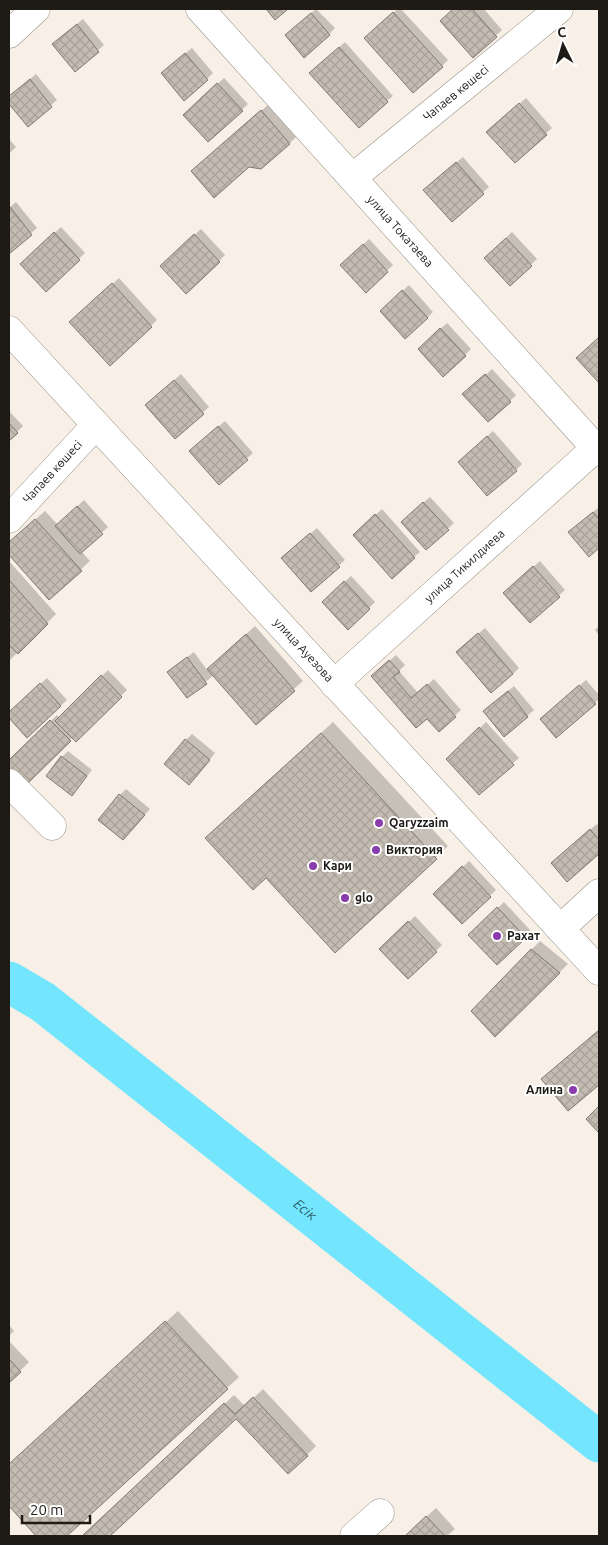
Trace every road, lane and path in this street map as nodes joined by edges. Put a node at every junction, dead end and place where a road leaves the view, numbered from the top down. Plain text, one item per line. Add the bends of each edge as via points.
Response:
1 (36, 9) edge
2 (200, 9) edge
3 (559, 9) edge
4 (9, 34) edge
5 (352, 178) junction
6 (9, 330) edge
7 (95, 426) junction
8 (598, 448) edge
9 (9, 519) edge
10 (334, 684) junction
11 (9, 783) edge
12 (52, 826) dead end
13 (599, 893) edge
14 (560, 929) junction
15 (599, 971) edge
16 (380, 1513) dead end
17 (354, 1536) edge

1 - 4 street
2 - 5 street, улица Токатаева
3 - 5 street, Чапаев көшесі
5 - 8 street, улица Токатаева
6 - 7 street, улица Ауезова
7 - 9 street, Чапаев көшесі
7 - 10 street, улица Ауезова
8 - 10 street, улица Тикилдиева
10 - 14 street, улица Ауезова
11 - 12 street
13 - 14 street
14 - 15 street, улица Ауезова
16 - 17 street

